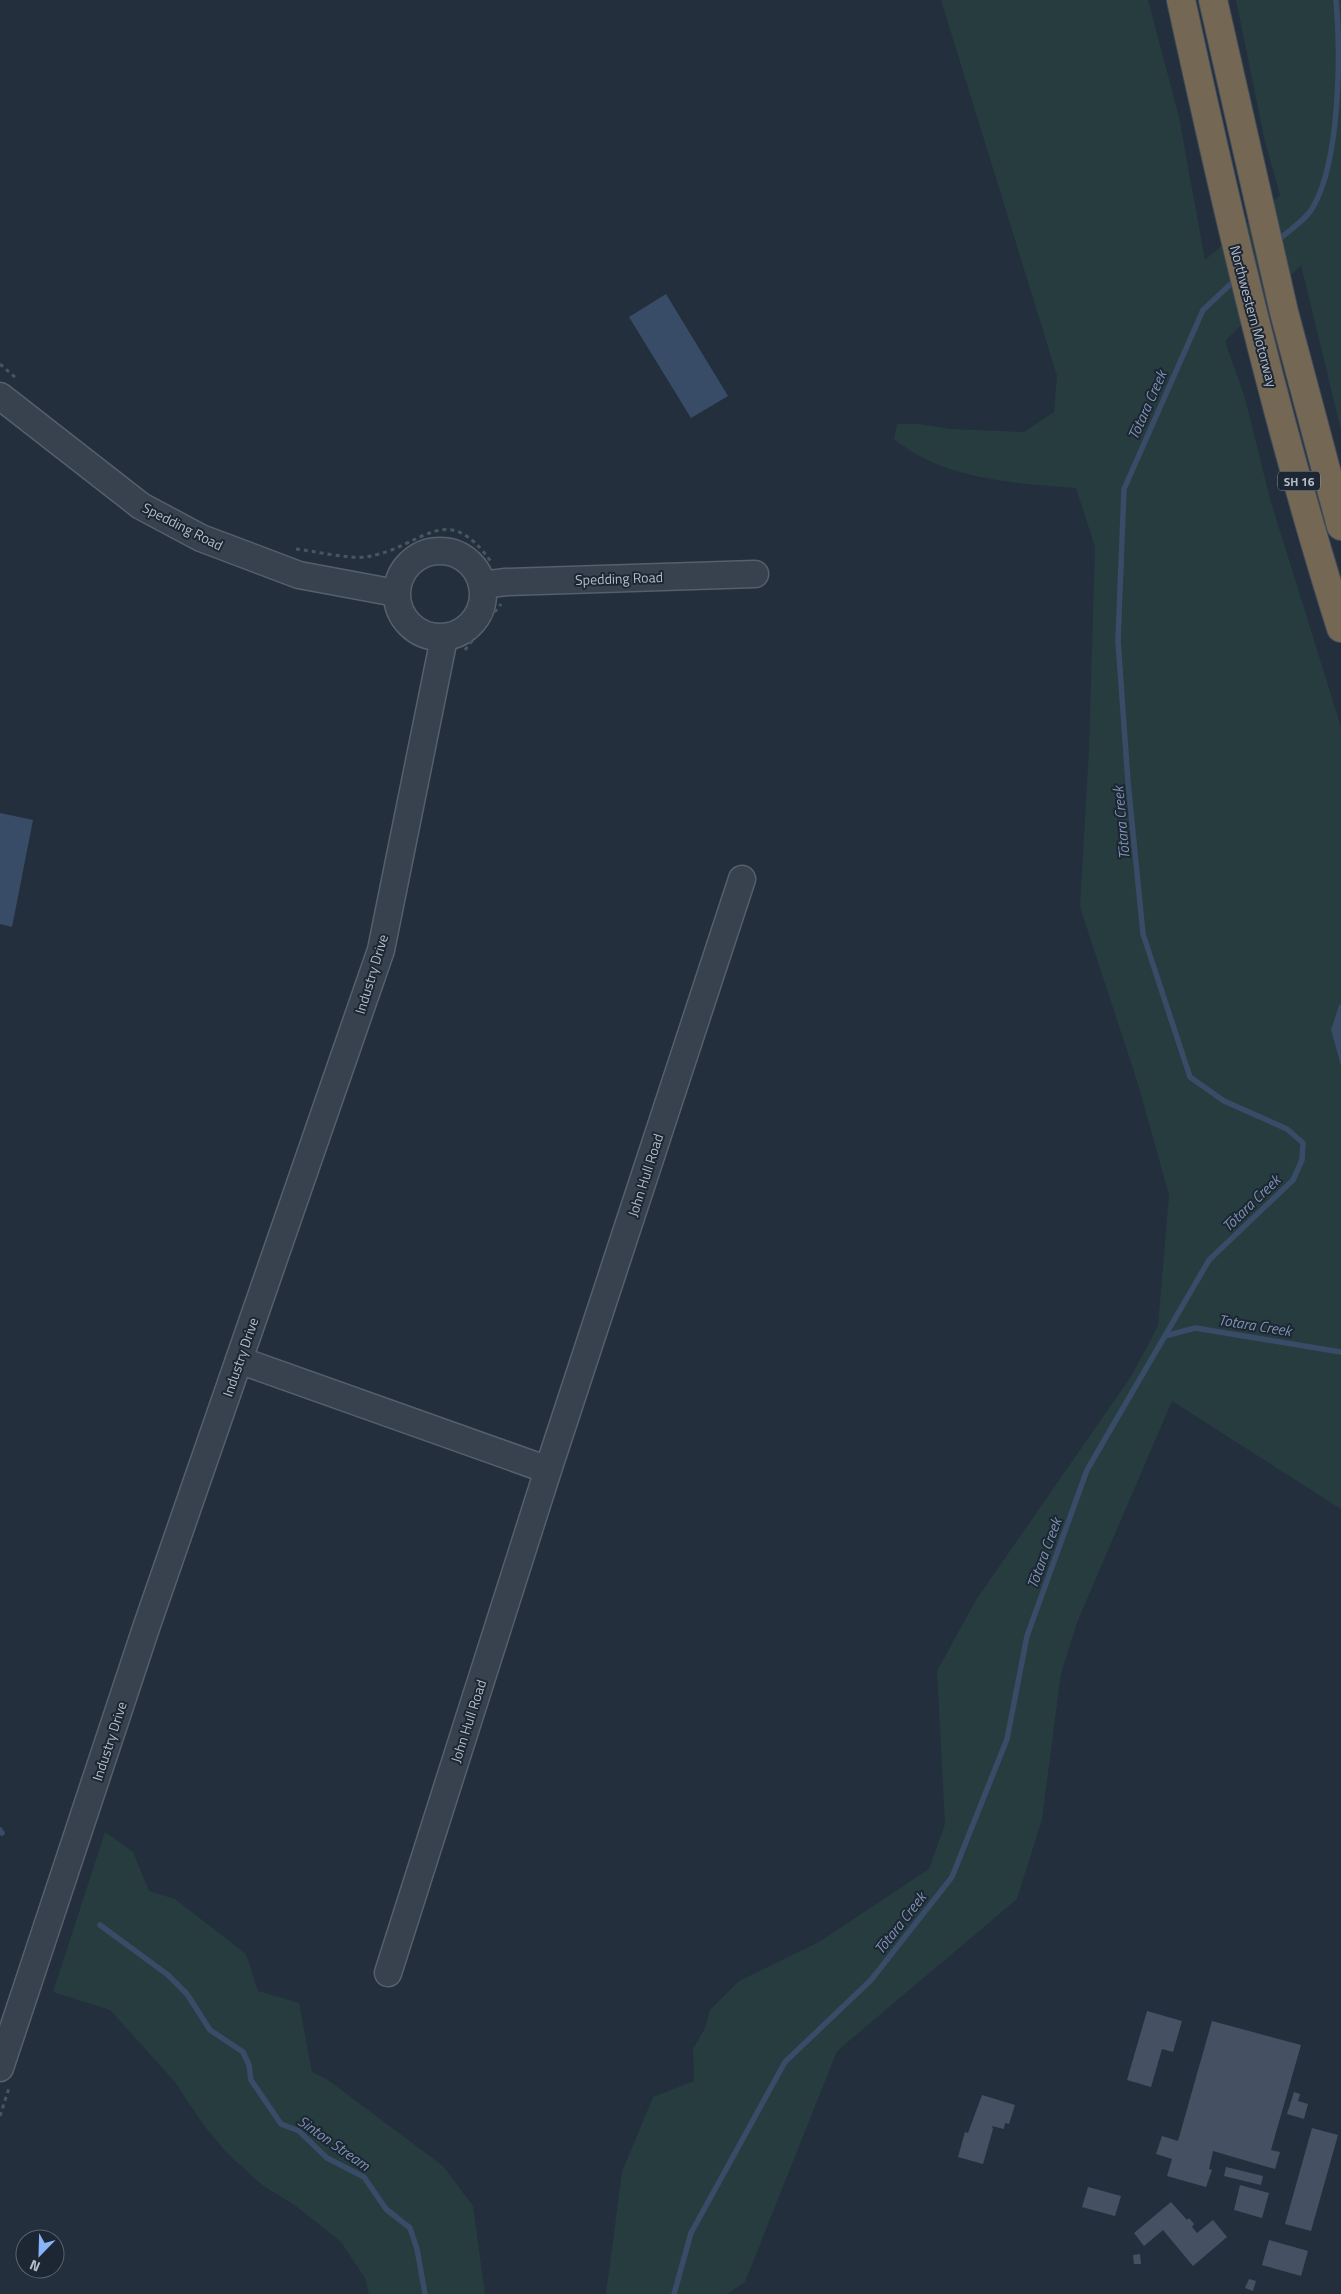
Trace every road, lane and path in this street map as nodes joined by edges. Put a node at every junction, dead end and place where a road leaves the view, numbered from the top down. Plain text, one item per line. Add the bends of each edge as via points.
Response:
1 (1181, 0) edge
2 (1213, 0) edge
3 (0, 364) edge
4 (11, 389) edge
5 (1341, 526) edge
6 (295, 549) dead end
7 (755, 574) dead end
8 (494, 584) junction
9 (396, 593) junction
10 (1341, 628) edge
11 (454, 645) junction
12 (742, 879) dead end
13 (239, 1360) junction
14 (548, 1470) junction
15 (388, 1973) dead end
16 (6, 2073) edge
17 (0, 2116) edge

1 - 10 highway, Northwestern Motorway / SH 16 via 1227,213
2 - 5 highway, SH 16 via 1284,312
3 - 4 path
4 - 9 street, Spedding Road via 141,506 201,538 299,575
6 - 8 path via 363,557 391,550 441,528 457,530 480,545
7 - 8 street, Spedding Road
8 - 9 street via 456,554 428,552 405,567 398,579
8 - 11 street via 483,599 479,613 458,634
8 - 11 path via 501,606
9 - 11 street via 404,620 429,636
11 - 13 street, Industry Drive via 381,950
12 - 14 street, John Hull Road
13 - 14 street
13 - 16 street, Industry Drive via 146,1628
14 - 15 street, John Hull Road
16 - 17 path

